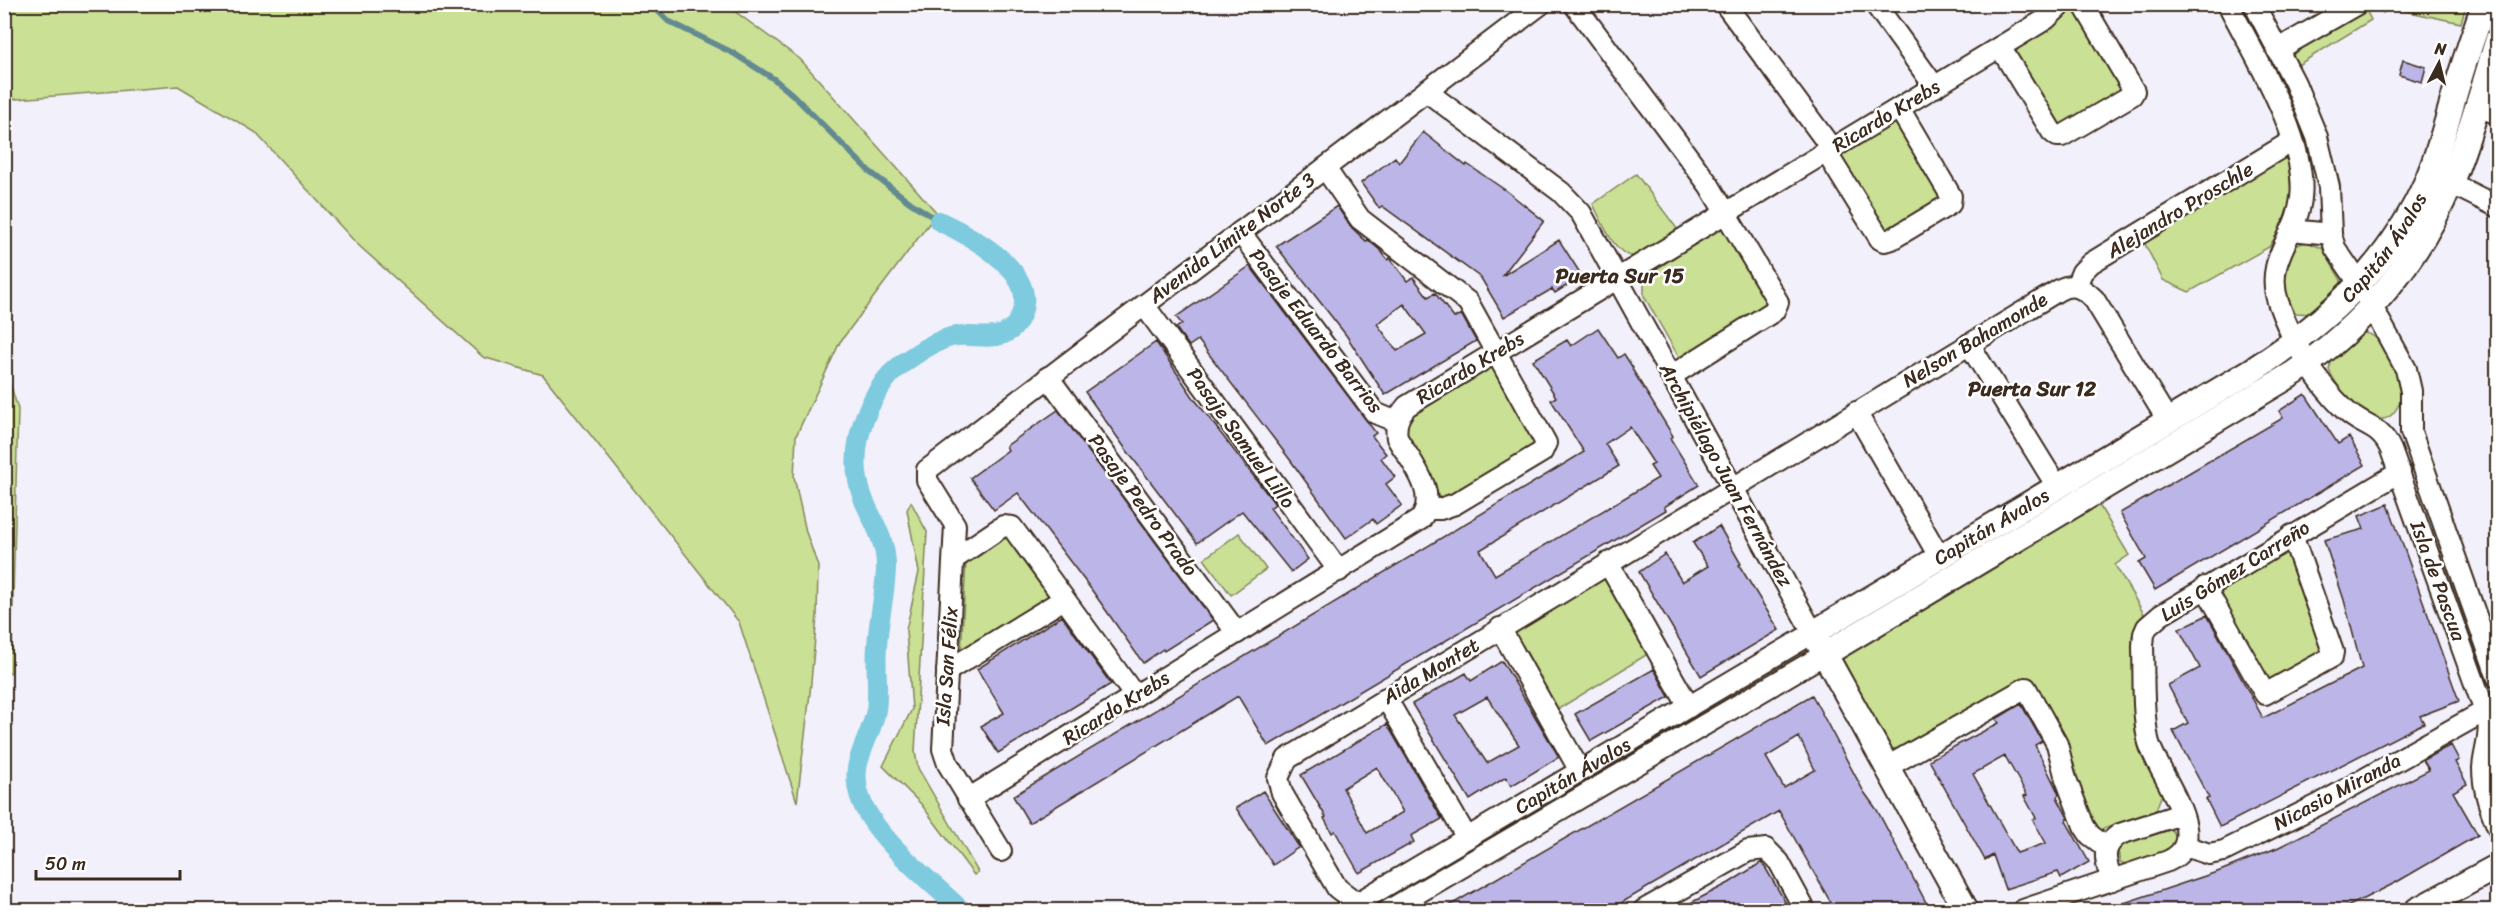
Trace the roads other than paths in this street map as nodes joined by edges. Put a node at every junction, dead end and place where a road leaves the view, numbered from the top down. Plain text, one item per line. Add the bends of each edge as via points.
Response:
1 (1541, 4) edge
2 (1574, 4) edge
3 (1725, 4) edge
4 (1875, 4) edge
5 (2062, 4) edge
6 (2083, 4) edge
7 (2228, 4) edge
8 (2254, 4) edge
9 (2357, 4) edge
10 (2484, 4) edge
11 (2498, 39) edge
12 (2000, 47) junction
13 (2277, 50) junction
14 (1935, 87) junction
15 (1426, 91) junction
16 (1899, 108) junction
17 (2487, 110) edge
18 (2292, 141) junction
19 (1829, 151) junction
20 (1325, 168) junction
21 (2440, 178) junction
22 (2498, 207) edge
23 (1727, 212) junction
24 (2291, 230) junction
25 (1240, 232) junction
26 (2331, 234) junction
27 (1618, 278) junction
28 (2359, 283) junction
29 (2076, 286) junction
30 (1144, 305) junction
31 (2371, 306) junction
32 (2297, 341) junction
33 (1969, 344) junction
34 (1496, 352) junction
35 (2308, 363) junction
36 (1671, 376) junction
37 (1048, 377) junction
38 (2411, 410) junction
39 (1856, 412) junction
40 (2168, 421) junction
41 (1397, 422) junction
42 (2380, 431) junction
43 (2400, 472) junction
44 (926, 474) joint
45 (1733, 486) junction
46 (2058, 488) junction
47 (1426, 509) junction
48 (2292, 535) junction
49 (1940, 558) junction
50 (954, 559) junction
51 (1608, 563) junction
52 (1339, 571) junction
53 (2205, 587) junction
54 (1064, 599) junction
55 (1500, 628) junction
56 (1237, 633) junction
57 (1813, 633) junction
58 (2490, 636) edge
59 (2462, 646) junction
60 (1825, 654) junction
61 (947, 670) junction
62 (2498, 678) edge
63 (1135, 696) junction
64 (1386, 698) junction
65 (1689, 706) junction
66 (2485, 711) junction
67 (2493, 733) edge
68 (1887, 767) junction
69 (1580, 771) junction
70 (968, 799) junction
71 (2181, 814) junction
72 (2498, 828) edge
73 (1467, 838) junction
74 (2185, 846) junction
75 (2106, 847) junction
76 (1001, 851) dead end
77 (2498, 866) edge
78 (2112, 880) junction
79 (1673, 903) edge
80 (1356, 908) edge
81 (1389, 910) edge
82 (1644, 910) edge
83 (1805, 910) edge
84 (1966, 910) edge
85 (2023, 910) edge
86 (2417, 910) edge

1 - 15 street, Avenida Límite Norte 3
2 - 23 street via 1689,155
3 - 19 street
4 - 14 street
5 - 12 street, Ricardo Krebs via 2051,16
6 - 12 street via 2134,92 2062,136 2052,132
7 - 18 street via 2269,83
8 - 13 street, Isla de Pascua
9 - 13 street
10 - 21 street, Capitán Ávalos
11 - 17 street, Capitán Ávalos
12 - 14 street, Ricardo Krebs
13 - 26 street, Isla de Pascua via 2302,99 2319,145 2328,187
14 - 16 street, Ricardo Krebs
15 - 20 street, Avenida Límite Norte 3
15 - 27 street, Archipiélago Juan Fernández via 1572,202
16 - 19 street, Ricardo Krebs
16 - 19 street via 1951,196 1950,204 1884,241 1877,236
17 - 21 street, Capitán Ávalos
18 - 24 street via 2302,189
18 - 29 street, Alejandro Proschle via 2091,263
19 - 23 street, Ricardo Krebs
20 - 25 street, Avenida Límite Norte 3
20 - 34 street via 1360,219 1468,302
21 - 22 street
21 - 28 street, Capitán Ávalos
21 - 31 street, Capitán Ávalos via 2414,252
23 - 27 street, Ricardo Krebs
23 - 36 street via 1777,299 1777,308
24 - 26 street
24 - 32 street via 2278,257 2275,281 2279,303
25 - 30 street, Avenida Límite Norte 3
25 - 41 street, Pasaje Eduardo Barrios via 1376,413
26 - 28 street, Isla de Pascua via 2335,248
27 - 34 street, Ricardo Krebs
27 - 36 street, Archipiélago Juan Fernández
28 - 31 street, Isla de Pascua
28 - 32 street, Capitán Ávalos via 2336,309
29 - 33 street, Nelson Bahamonde via 2063,287
29 - 40 street via 2094,299
30 - 37 street, Avenida Límite Norte 3
30 - 52 street, Pasaje Samuel Lillo
31 - 35 street, Capitán Ávalos
31 - 38 street, Isla de Pascua via 2406,369
32 - 35 street
32 - 40 street, Capitán Ávalos
33 - 39 street, Nelson Bahamonde
33 - 46 street
34 - 41 street, Ricardo Krebs via 1407,406
34 - 47 street via 1546,446 1455,504
35 - 42 street via 2346,411
35 - 60 street, Capitán Ávalos
36 - 45 street, Archipiélago Juan Fernández
37 - 44 street, Avenida Límite Norte 3
37 - 56 street, Pasaje Pedro Prado
38 - 42 street
38 - 58 street, Isla de Pascua via 2415,445
39 - 45 street, Nelson Bahamonde
39 - 49 street
40 - 46 street, Capitán Ávalos
41 - 47 street via 1397,438 1426,490
42 - 43 street, Isla de Pascua
43 - 48 street, Luis Gómez Carreño
43 - 59 street, Isla de Pascua
44 - 50 street, Isla San Félix via 954,520
45 - 51 street, Aida Montet
45 - 57 street, Archipiélago Juan Fernández
46 - 49 street, Capitán Ávalos
47 - 52 street, Ricardo Krebs via 1417,522
48 - 53 street, Luis Gómez Carreño
48 - 53 street via 2333,652 2331,657 2265,694
49 - 57 street, Capitán Ávalos
50 - 54 street via 1009,525
50 - 61 street, Isla San Félix
51 - 55 street, Aida Montet
51 - 65 street
52 - 56 street, Ricardo Krebs
53 - 71 street, Luis Gómez Carreño via 2154,620 2144,634 2147,737
54 - 61 street
54 - 63 street
55 - 64 street, Aida Montet
55 - 69 street
56 - 63 street, Ricardo Krebs
57 - 60 street, Archipiélago Juan Fernández
57 - 65 street, Capitán Ávalos
58 - 59 street
58 - 62 street, Isla de Pascua
59 - 66 street, Isla de Pascua
60 - 68 street, Archipiélago Juan Fernández
60 - 81 street, Capitán Ávalos
61 - 70 street, Isla San Félix via 943,749
63 - 70 street, Ricardo Krebs
64 - 73 street
64 - 80 street, Aida Montet via 1287,759 1278,778 1282,793 1337,888
65 - 69 street, Capitán Ávalos
66 - 67 street, Isla de Pascua
66 - 74 street, Nicasio Miranda via 2320,804 2224,851 2210,854
67 - 72 street, Isla de Pascua via 2483,766 2486,798
68 - 75 street via 2026,688 2057,744 2084,826
68 - 84 street, Archipiélago Juan Fernández
69 - 73 street, Capitán Ávalos
70 - 76 street, Isla San Félix
71 - 74 street, Luis Gómez Carreño
71 - 75 street via 2120,834
73 - 80 street, Capitán Ávalos
74 - 78 street via 2175,858
75 - 78 street via 2105,861
77 - 86 street
78 - 85 street
79 - 82 street
79 - 83 street via 1748,851 1766,849 1779,862

